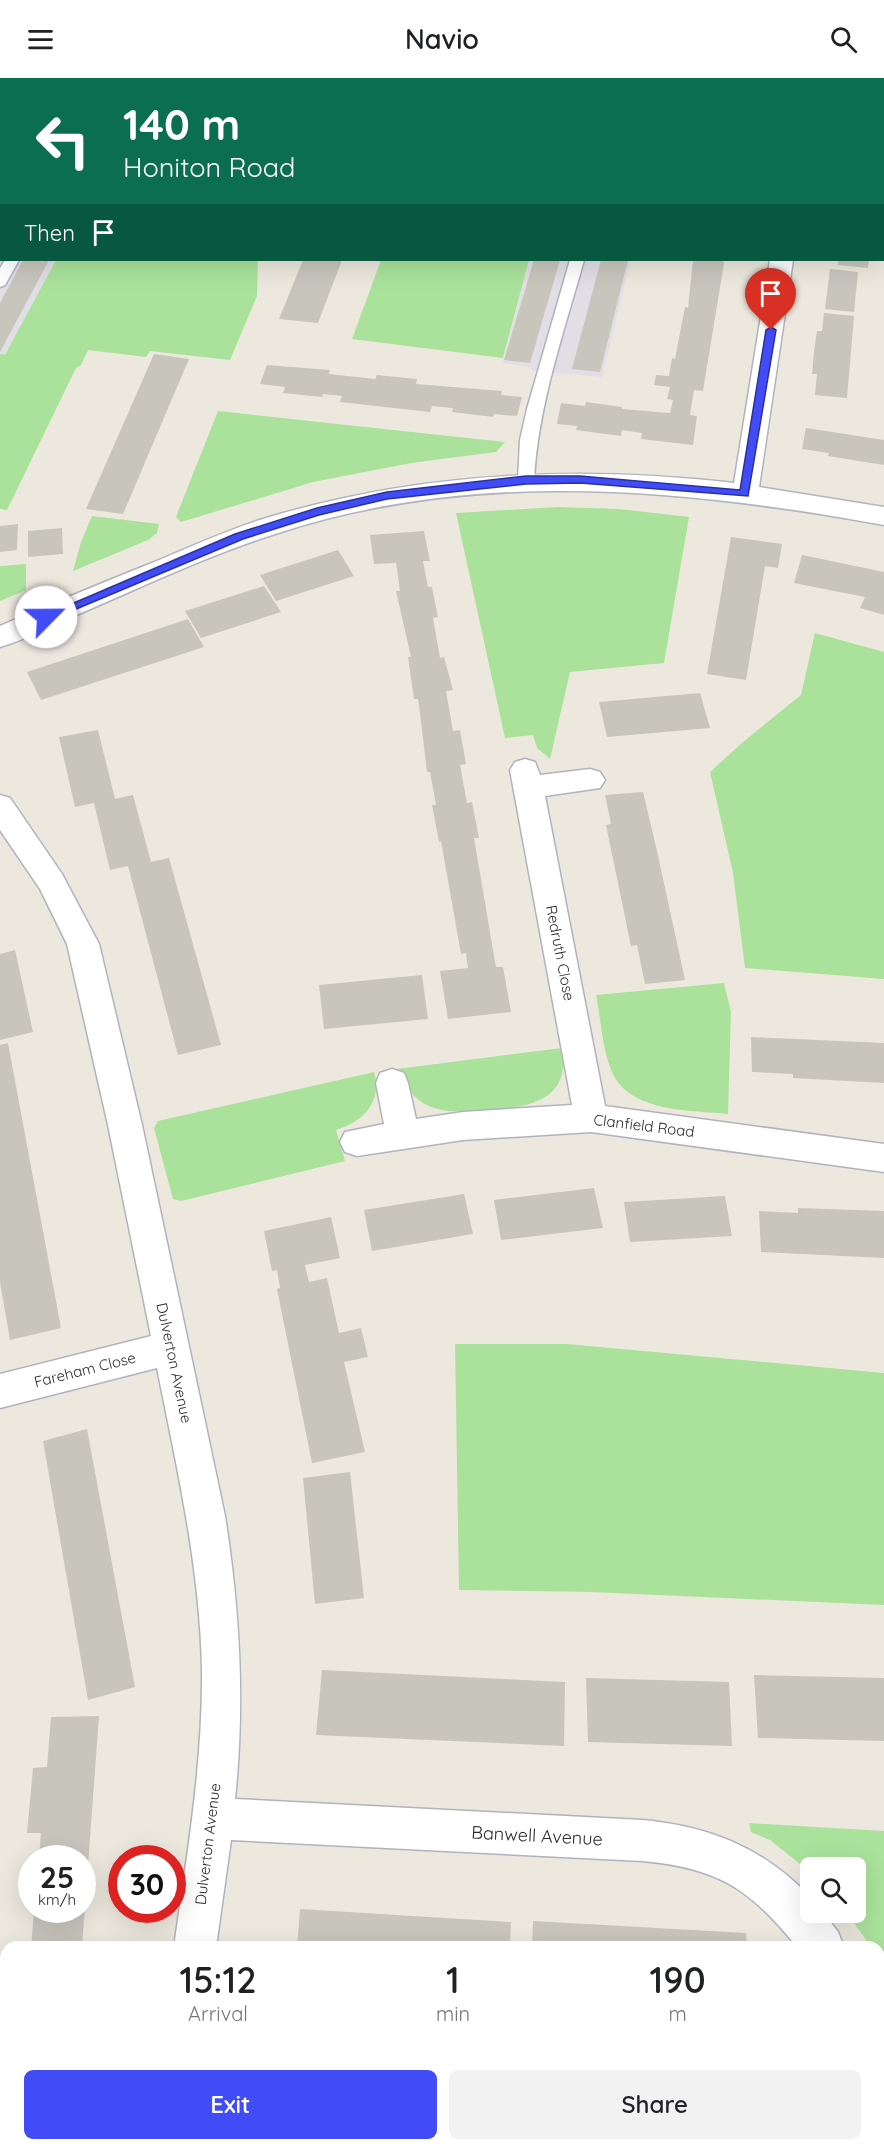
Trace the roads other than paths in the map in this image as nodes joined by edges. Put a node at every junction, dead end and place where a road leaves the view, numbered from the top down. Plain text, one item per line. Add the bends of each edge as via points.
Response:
1 (11, 261) edge
2 (577, 261) edge
3 (782, 261) edge
4 (0, 282) edge
5 (526, 480) junction
6 (745, 494) junction
7 (884, 516) edge
8 (0, 637) edge
9 (590, 780) dead end
10 (0, 806) edge
11 (392, 1083) dead end
12 (591, 1118) junction
13 (402, 1133) junction
14 (357, 1142) dead end
15 (884, 1158) edge
16 (170, 1348) junction
17 (0, 1391) edge
18 (213, 1818) junction
19 (196, 1941) edge
20 (818, 1941) edge

1 - 4 lane
2 - 5 lane via 528,440
3 - 6 street
5 - 6 street via 604,480
5 - 8 street via 387,496 278,523
6 - 7 street
9 - 12 street, Redruth Close via 526,778
10 - 16 street, Dulverton Avenue via 51,882 84,944 126,1125
11 - 13 street
12 - 13 street, Clanfield Road
12 - 15 street, Clanfield Road
13 - 14 street, Clanfield Road
16 - 17 street, Fareham Close
16 - 18 street, Dulverton Avenue via 213,1558 222,1688
18 - 19 street, Dulverton Avenue
18 - 20 street, Banwell Avenue via 631,1841 702,1850 727,1859 757,1879 801,1919

